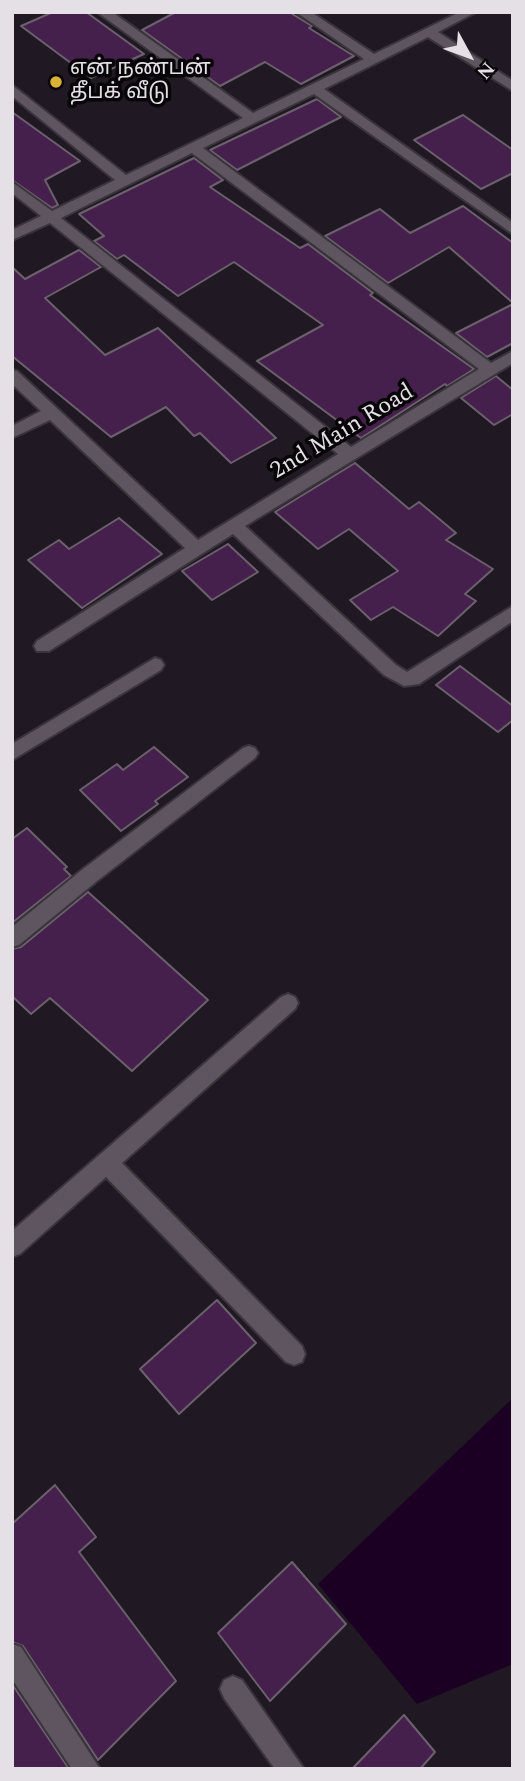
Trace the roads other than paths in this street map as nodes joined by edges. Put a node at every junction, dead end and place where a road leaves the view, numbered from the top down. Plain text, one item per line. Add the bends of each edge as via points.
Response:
1 (103, 12) edge
2 (302, 12) edge
3 (466, 13) edge
4 (429, 32) junction
5 (372, 58) junction
6 (513, 87) edge
7 (12, 89) edge
8 (316, 89) junction
9 (253, 119) junction
10 (194, 148) junction
11 (125, 181) junction
12 (12, 186) edge
13 (52, 217) junction
14 (513, 230) edge
15 (12, 236) edge
16 (513, 356) edge
17 (489, 369) junction
18 (12, 375) edge
19 (52, 412) junction
20 (12, 433) edge
21 (350, 456) junction
22 (234, 525) junction
23 (197, 550) junction
24 (513, 612) edge
25 (43, 646) dead end
26 (155, 665) dead end
27 (12, 753) edge
28 (249, 753) dead end
29 (12, 939) edge
30 (288, 1003) dead end
31 (107, 1163) junction
32 (12, 1246) edge
33 (294, 1354) dead end
34 (12, 1656) edge
35 (233, 1689) dead end
36 (87, 1769) edge
37 (291, 1769) edge

1 - 9 street
2 - 5 street
3 - 4 street
4 - 5 street
4 - 6 street
5 - 8 street
7 - 11 street
8 - 9 street
8 - 14 street
9 - 10 street
10 - 11 street
10 - 17 street
11 - 13 street
12 - 13 street
13 - 15 street
13 - 21 street
16 - 17 street, 2nd Main Road
17 - 21 street, 2nd Main Road
18 - 19 street
19 - 20 street
19 - 23 street
21 - 22 street, 2nd Main Road
22 - 23 street, 2nd Main Road
22 - 24 street via 404,679 413,679
23 - 25 street, 2nd Main Road
26 - 27 street
28 - 29 street
30 - 31 street
31 - 32 street
31 - 33 street
34 - 36 street
35 - 37 street

